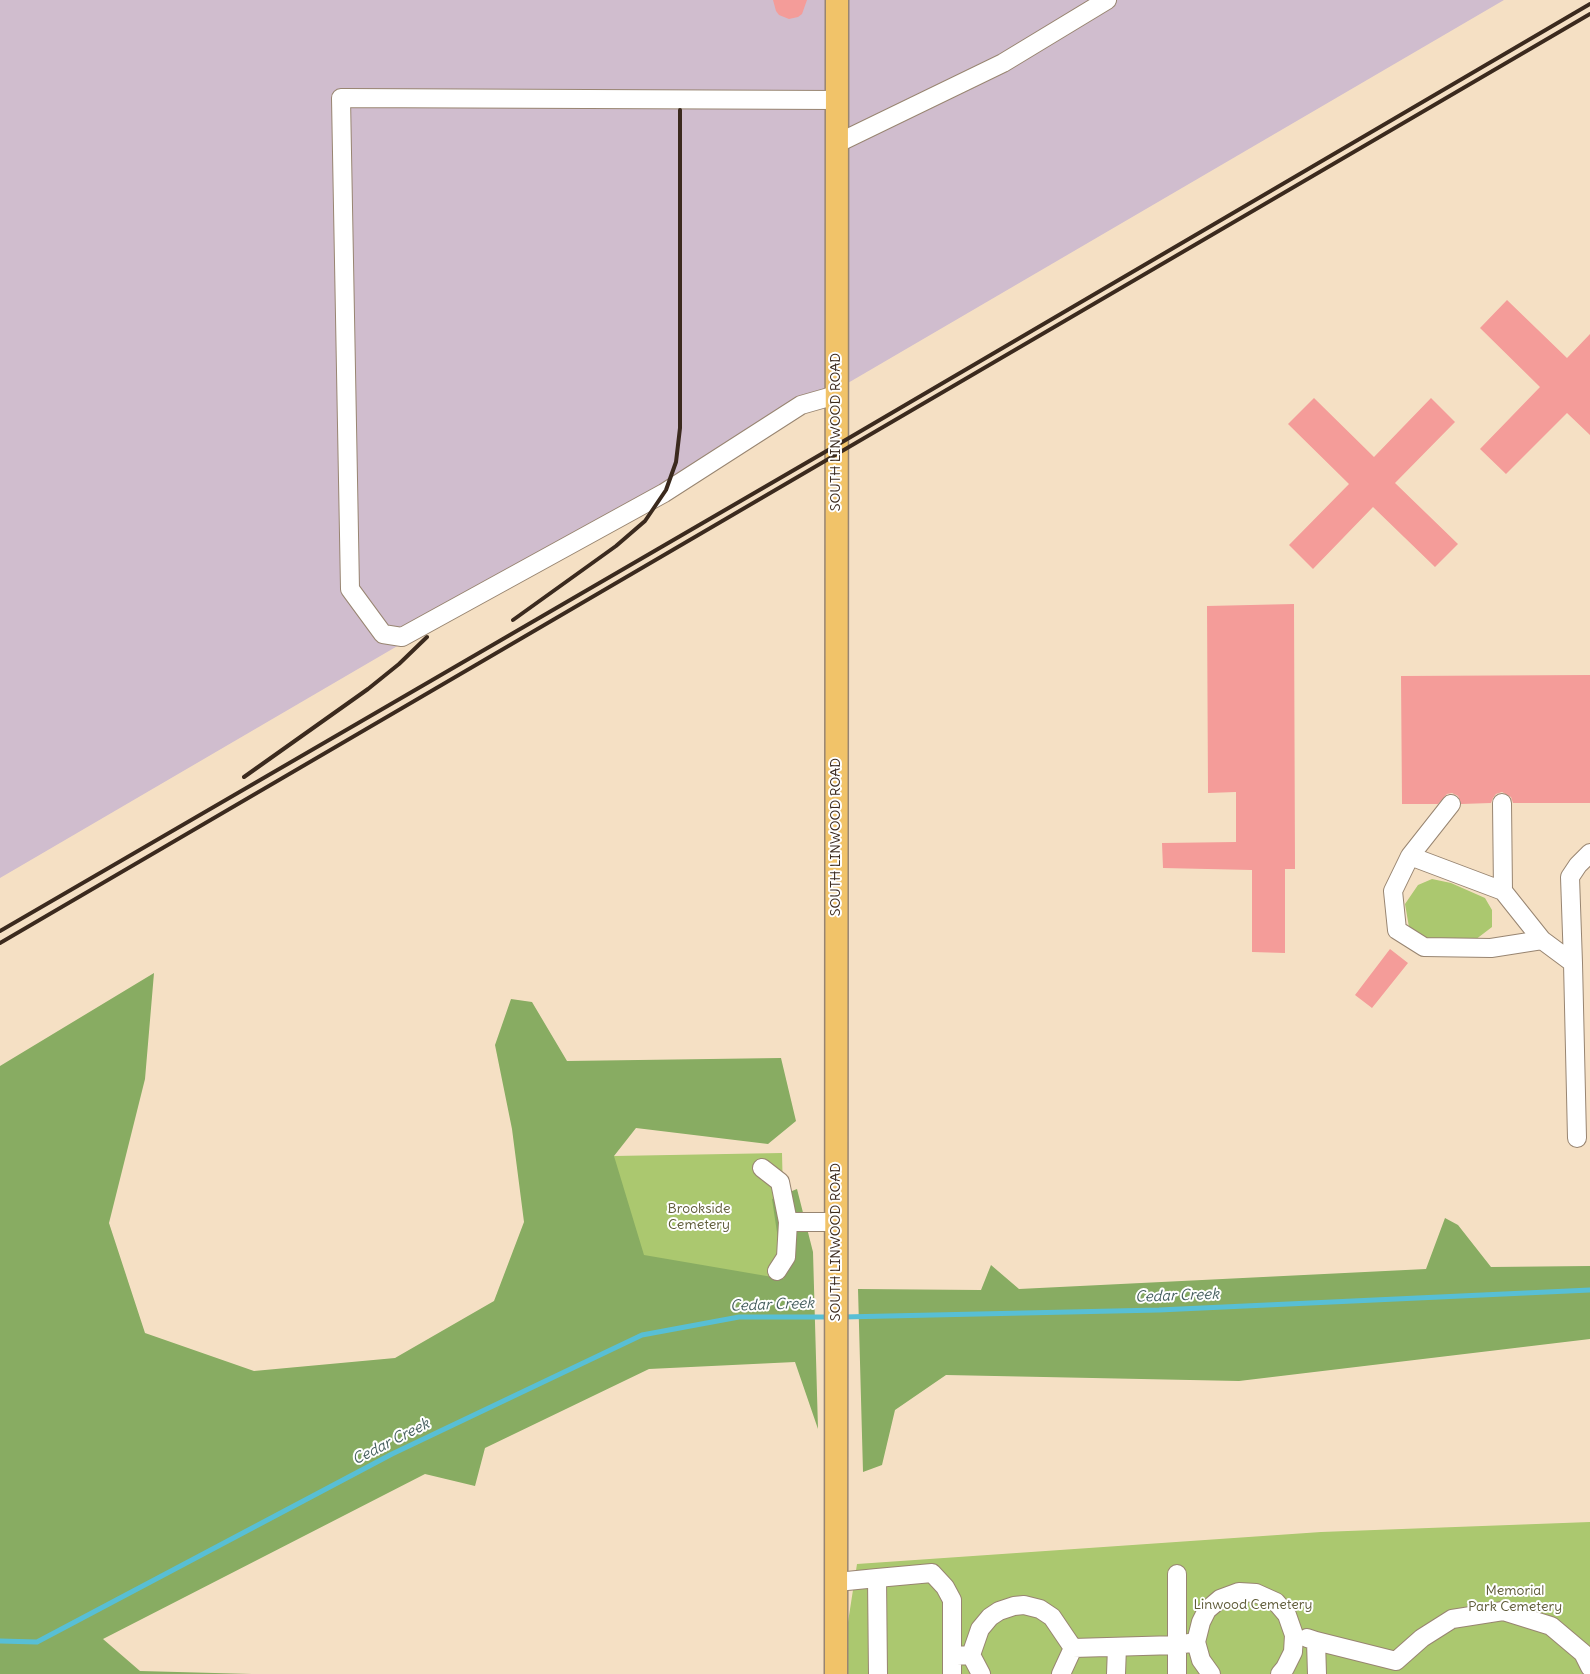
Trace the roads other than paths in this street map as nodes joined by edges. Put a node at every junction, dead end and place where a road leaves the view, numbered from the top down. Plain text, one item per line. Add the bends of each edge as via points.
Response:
1 (837, 0) edge
2 (1107, 0) edge
3 (837, 100) junction
4 (838, 143) junction
5 (836, 395) junction
6 (1502, 803) dead end
7 (1451, 804) dead end
8 (1590, 853) edge
9 (1410, 856) junction
10 (1503, 891) junction
11 (1542, 940) junction
12 (1573, 963) junction
13 (1577, 1138) dead end
14 (762, 1168) dead end
15 (788, 1222) junction
16 (836, 1222) junction
17 (777, 1272) dead end
18 (1177, 1574) dead end
19 (877, 1578) junction
20 (837, 1582) junction
21 (1294, 1635) junction
22 (1316, 1641) junction
23 (1196, 1642) junction
24 (1176, 1645) junction
25 (1117, 1647) junction
26 (1073, 1648) junction
27 (971, 1655) junction
28 (952, 1656) junction
29 (1397, 1667) edge
30 (1590, 1667) edge
31 (836, 1674) edge
32 (878, 1674) edge
33 (952, 1674) edge
34 (981, 1674) edge
35 (1061, 1674) edge
36 (1116, 1674) edge
37 (1177, 1674) edge
38 (1212, 1674) edge
39 (1280, 1674) edge
40 (1317, 1674) edge

1 - 3 main road, SOUTH LINWOOD ROAD
2 - 4 lane via 1004,62
3 - 4 main road, SOUTH LINWOOD ROAD
3 - 5 lane via 340,98 350,589 383,634 402,637 664,493 801,405
4 - 5 main road, SOUTH LINWOOD ROAD
5 - 16 main road, SOUTH LINWOOD ROAD
6 - 10 lane
7 - 9 lane
8 - 12 lane via 1570,877
9 - 10 lane
9 - 11 lane via 1393,891 1397,930 1424,947 1491,948
10 - 11 lane
11 - 12 lane
12 - 13 lane
14 - 15 lane via 780,1182
15 - 16 lane
15 - 17 lane via 786,1257
16 - 20 main road, SOUTH LINWOOD ROAD
18 - 24 lane
19 - 20 lane
19 - 28 lane via 932,1573 952,1600
19 - 32 lane
20 - 31 main road, SOUTH LINWOOD ROAD
21 - 22 lane
21 - 23 lane via 1287,1615 1276,1602 1256,1593 1240,1592 1220,1599 1208,1610 1200,1622
21 - 39 lane via 1293,1652
22 - 29 lane
22 - 40 lane
23 - 24 lane
23 - 38 lane via 1201,1660
24 - 25 lane
24 - 37 lane
25 - 26 lane
25 - 36 lane
26 - 27 lane via 1052,1617 1040,1609 1014,1606 990,1617 980,1629
26 - 35 lane
27 - 28 lane
27 - 34 lane
28 - 33 lane
29 - 30 lane via 1422,1638 1452,1619 1503,1611 1551,1626 1583,1653

